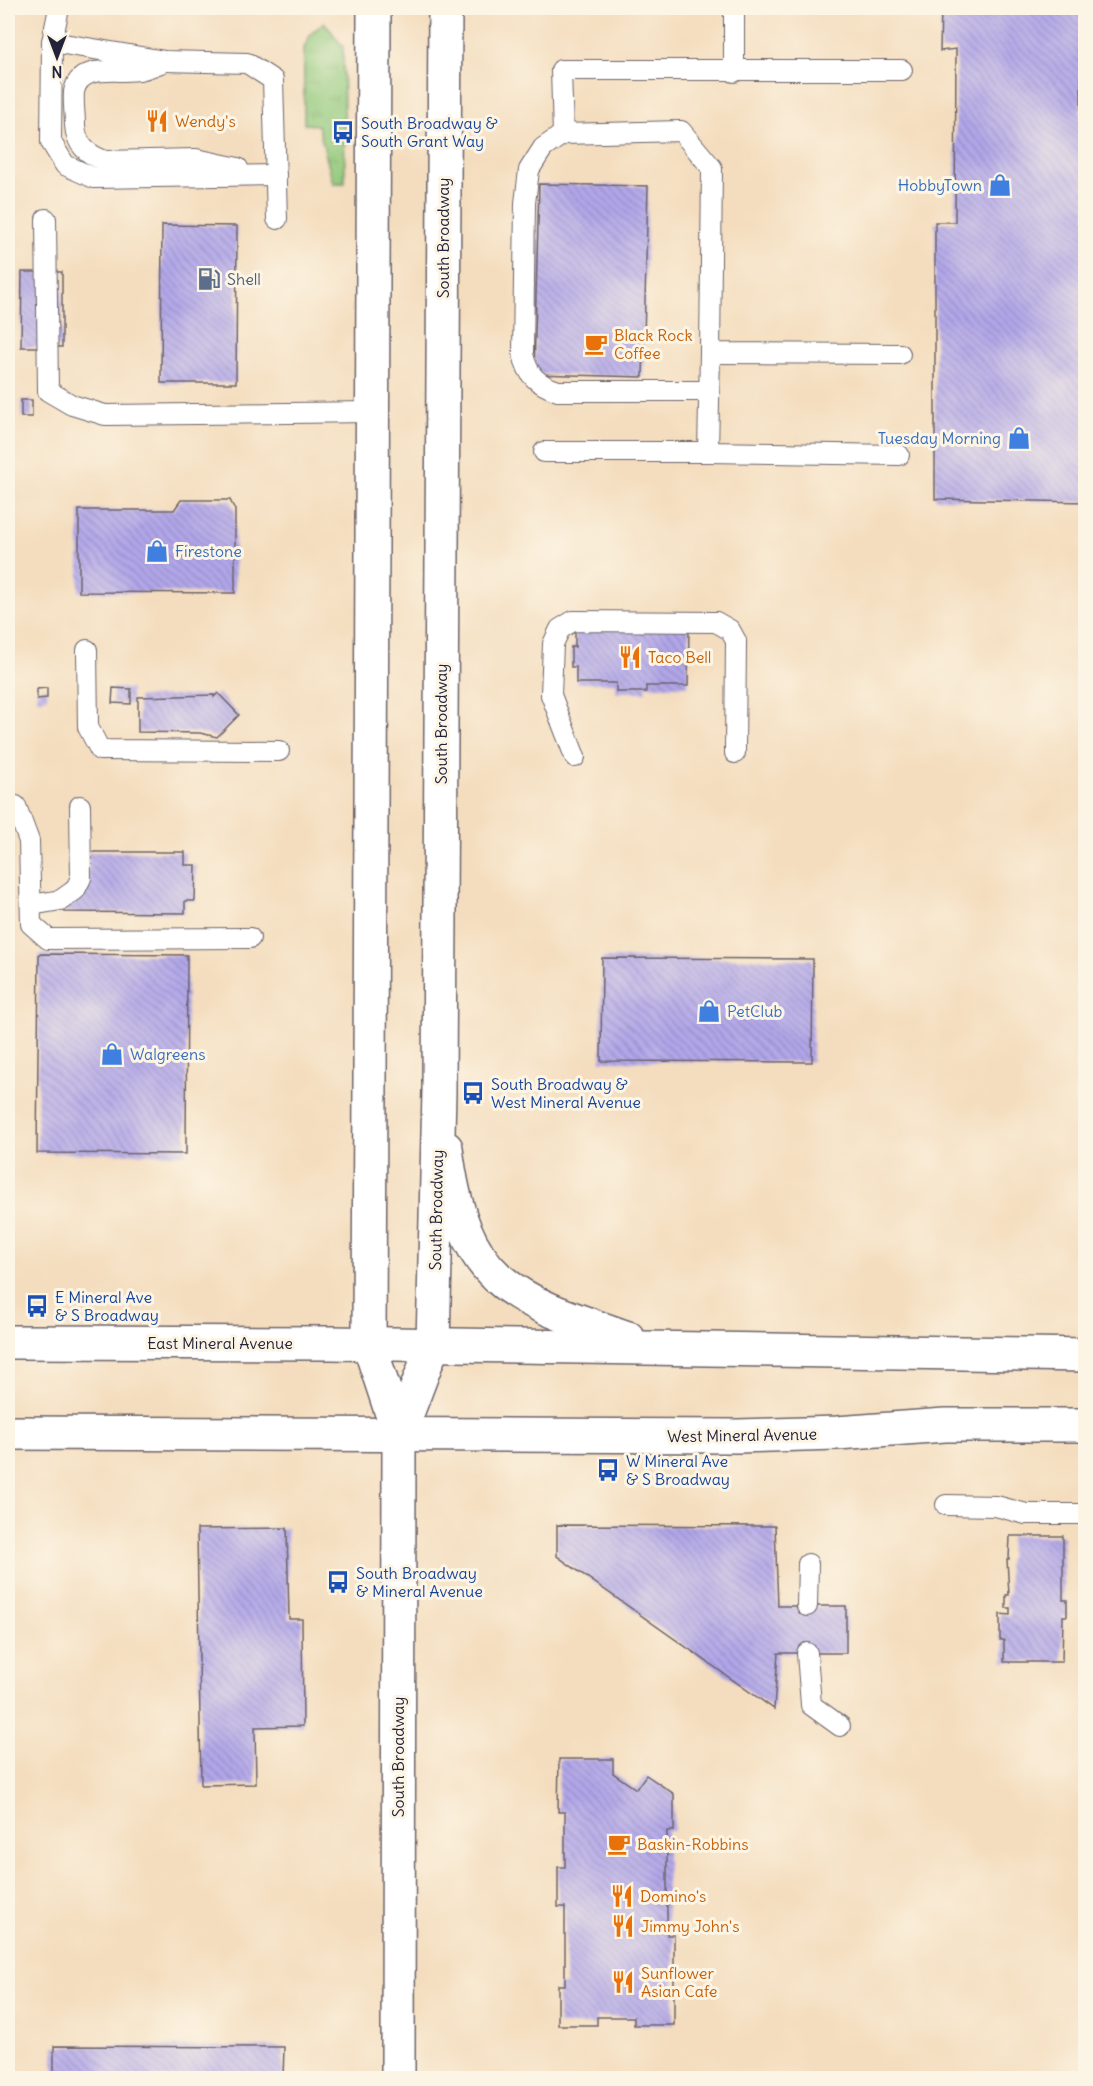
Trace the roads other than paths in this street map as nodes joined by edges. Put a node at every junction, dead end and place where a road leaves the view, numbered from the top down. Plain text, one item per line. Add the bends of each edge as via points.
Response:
1 (59, 8) edge
2 (374, 8) edge
3 (445, 8) edge
4 (734, 8) edge
5 (52, 42) junction
6 (165, 61) junction
7 (902, 70) dead end
8 (734, 72) junction
9 (563, 134) junction
10 (276, 175) junction
11 (46, 219) dead end
12 (278, 219) dead end
13 (710, 353) junction
14 (900, 354) dead end
15 (709, 392) junction
16 (372, 412) junction
17 (544, 452) dead end
18 (708, 452) junction
19 (900, 454) dead end
20 (87, 650) dead end
21 (279, 751) dead end
22 (735, 753) dead end
23 (575, 757) dead end
24 (16, 806) dead end
25 (80, 806) dead end
26 (31, 905) junction
27 (250, 938) dead end
28 (439, 1090) junction
29 (8, 1342) edge
30 (369, 1344) junction
31 (433, 1345) junction
32 (655, 1348) junction
33 (1086, 1355) edge
34 (1086, 1425) edge
35 (8, 1433) edge
36 (399, 1435) junction
37 (946, 1505) dead end
38 (1086, 1514) edge
39 (808, 1564) dead end
40 (807, 1606) dead end
41 (807, 1653) dead end
42 (840, 1726) dead end
43 (398, 2079) edge

1 - 5 lane
2 - 16 main road, South Broadway
3 - 28 main road, South Broadway
4 - 8 lane
5 - 6 lane
5 - 10 lane via 51,142 65,165 94,178
6 - 10 lane via 247,63 273,80
6 - 10 lane via 138,70 93,72 82,79 74,90 75,133 80,146 91,156 105,160 196,159
7 - 8 lane
8 - 9 lane via 561,70
9 - 13 lane via 681,131 712,168
9 - 15 lane via 543,148 529,170 523,354 530,376 558,392
10 - 12 lane
11 - 16 lane via 48,392 72,405 105,415
13 - 14 lane
13 - 15 lane
15 - 18 lane
16 - 30 main road, South Broadway
17 - 18 lane
18 - 19 lane
20 - 21 lane via 87,728 100,750
22 - 23 lane via 736,641 730,630 716,622 573,621 560,629 553,644 551,695
24 - 26 lane via 30,841
25 - 26 lane via 81,878 75,890 61,900
26 - 27 lane via 31,924 48,939
28 - 31 main road, South Broadway
28 - 32 main road via 457,1210 466,1235 487,1265 506,1286 530,1302
29 - 30 main road, East Mineral Avenue
30 - 31 main road, East Mineral Avenue
30 - 36 main road, South Broadway
31 - 32 main road
31 - 36 main road, South Broadway
32 - 33 main road
34 - 36 main road, West Mineral Avenue via 945,1425 738,1436
35 - 36 main road
36 - 43 main road, South Broadway
37 - 38 lane via 996,1506 1026,1514
39 - 40 lane
41 - 42 lane via 811,1706

